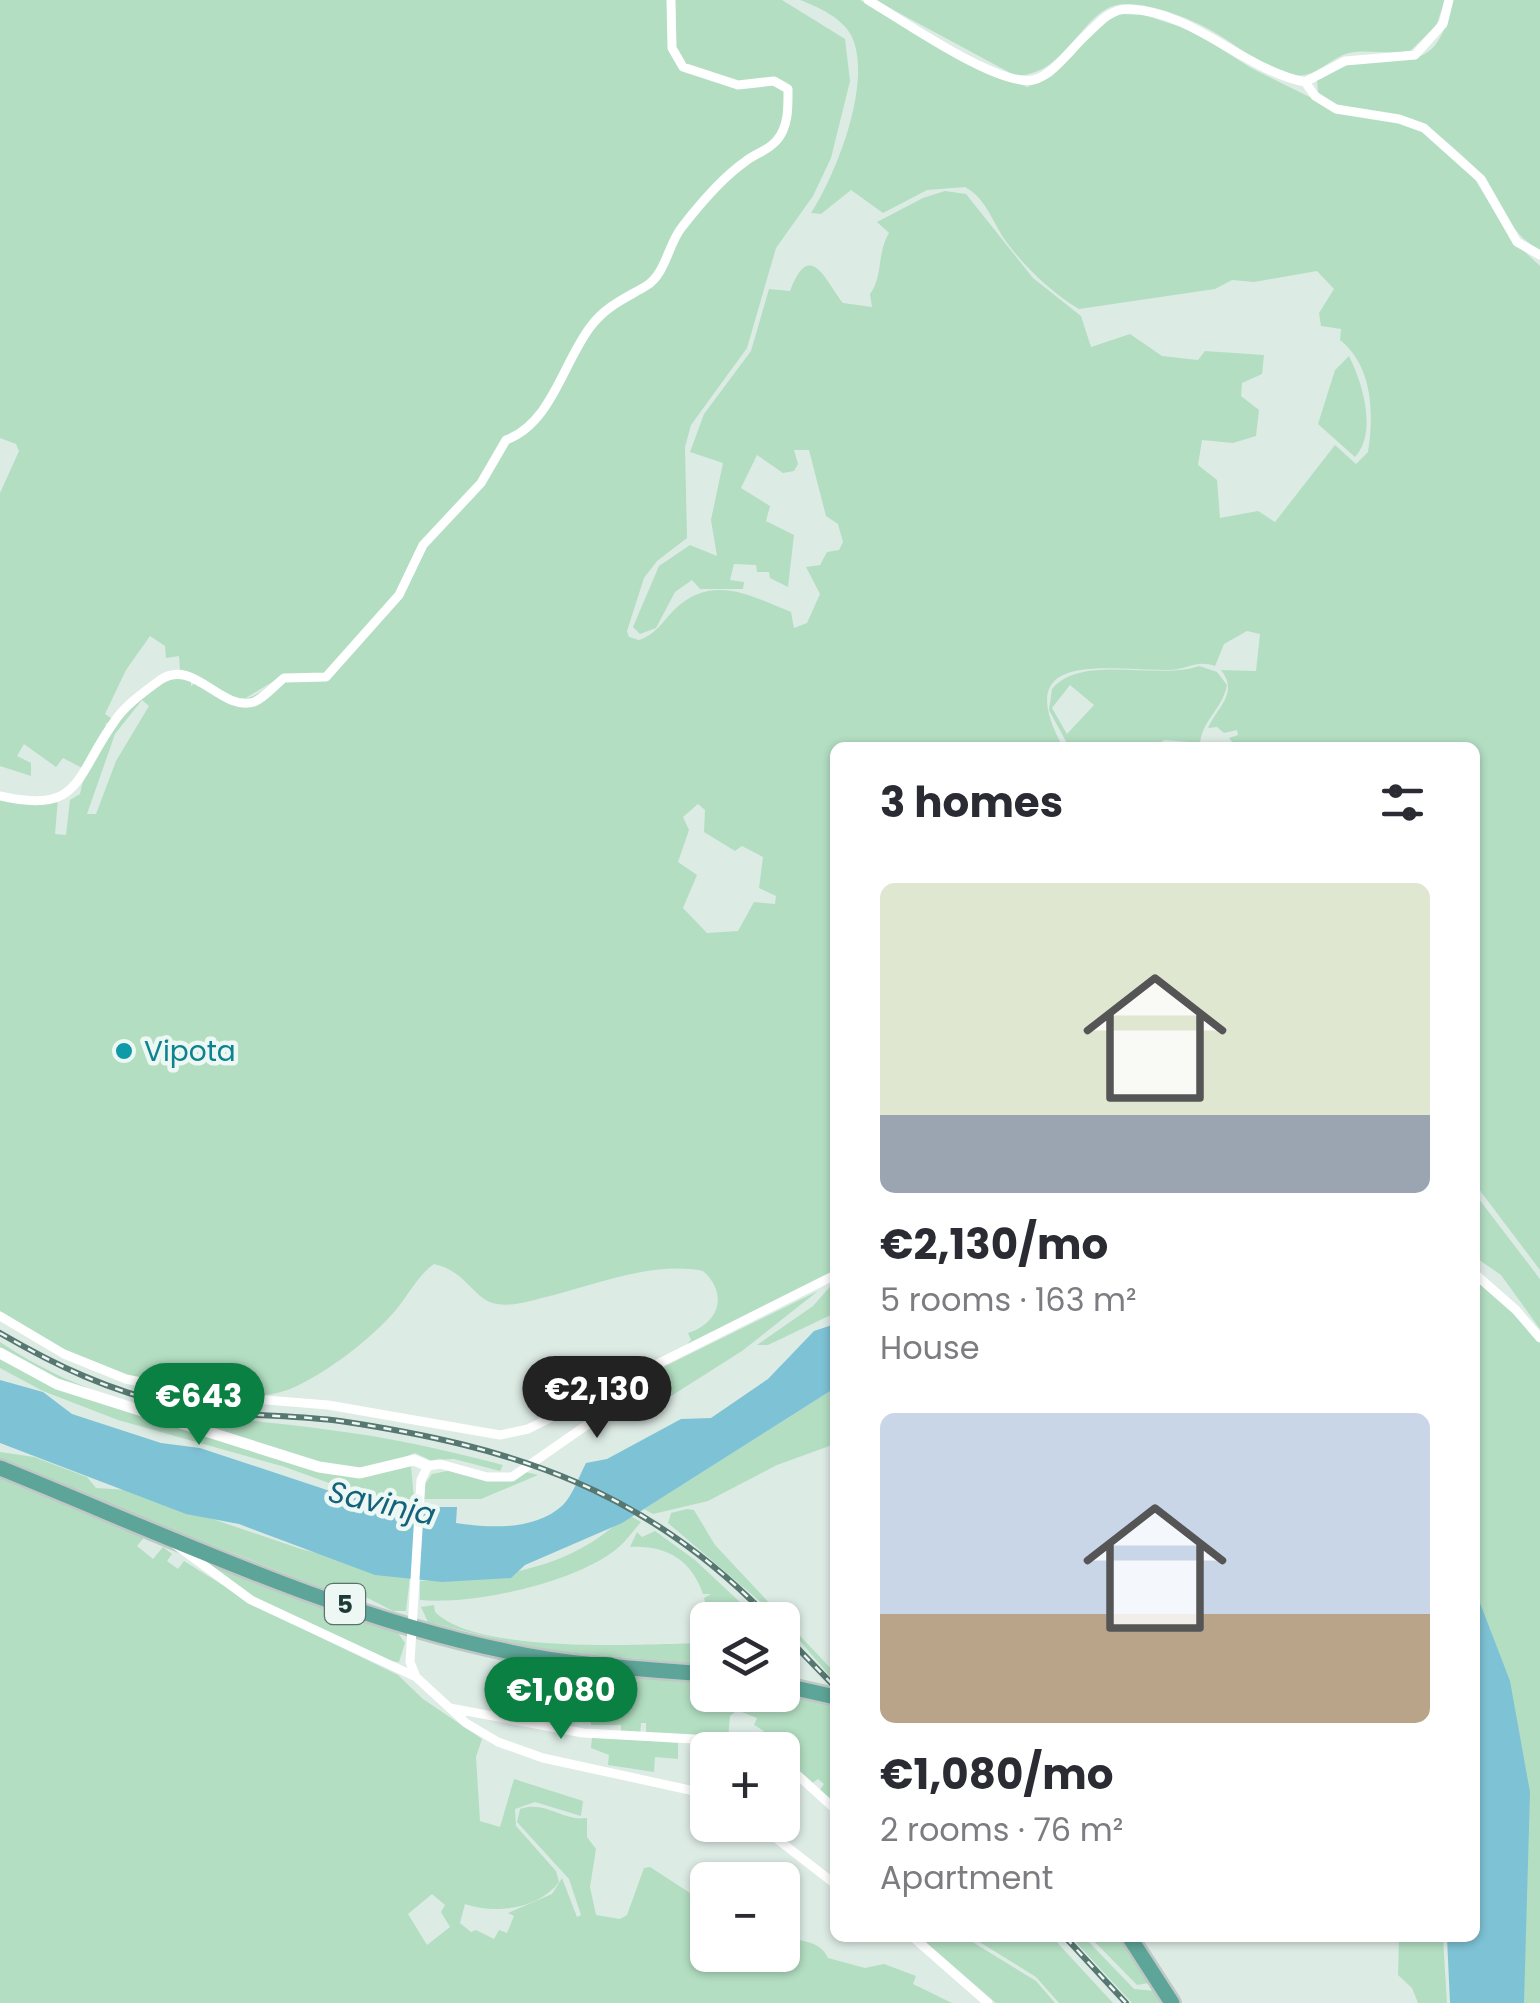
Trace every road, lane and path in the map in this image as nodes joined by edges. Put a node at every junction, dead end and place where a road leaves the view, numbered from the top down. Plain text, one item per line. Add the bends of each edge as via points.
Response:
1 (671, 0) edge
2 (868, 0) edge
3 (1448, 0) edge
4 (1304, 82) junction
5 (1540, 255) edge
6 (0, 796) edge
7 (830, 1278) edge
8 (1480, 1278) edge
9 (0, 1316) edge
10 (1540, 1338) edge
11 (0, 1353) edge
12 (622, 1382) junction
13 (428, 1466) junction
14 (0, 1468) edge
15 (164, 1534) junction
16 (413, 1627) junction
17 (690, 1673) edge
18 (416, 1677) junction
19 (800, 1689) edge
20 (830, 1696) edge
21 (447, 1707) junction
22 (690, 1739) edge
23 (800, 1778) edge
24 (690, 1790) edge
25 (830, 1805) edge
26 (781, 1842) edge
27 (830, 1877) edge
28 (919, 1942) edge
29 (1133, 1942) edge
30 (988, 2003) edge
31 (1172, 2003) edge

1 - 6 street via 672,48 683,67 738,85 774,81 788,89 780,138 746,160 702,204 646,286 591,326 544,407 520,435 506,440 481,483 423,545 399,595 326,678 284,678 256,701 241,703 188,676 166,676 114,720 68,794 32,803
2 - 4 street via 1020,81 1043,76 1112,10 1132,9 1214,38 1256,67
3 - 4 street via 1443,24 1415,55 1345,61
4 - 5 street via 1336,109 1424,128 1481,179 1518,242
7 - 12 street
8 - 10 street
9 - 12 street via 64,1354 126,1378 476,1432 528,1430
11 - 13 street via 110,1403 319,1467 360,1473 414,1460
12 - 13 street via 617,1404 524,1472 488,1477
13 - 16 street
14 - 15 main road, 5
15 - 16 main road, 5
15 - 18 street via 182,1554 251,1600
16 - 17 main road, 5 via 562,1662
16 - 18 street via 410,1662
18 - 21 street
19 - 20 main road
21 - 22 street via 583,1733
21 - 24 street via 524,1753
23 - 25 street
26 - 27 street
28 - 30 street
29 - 31 main road

